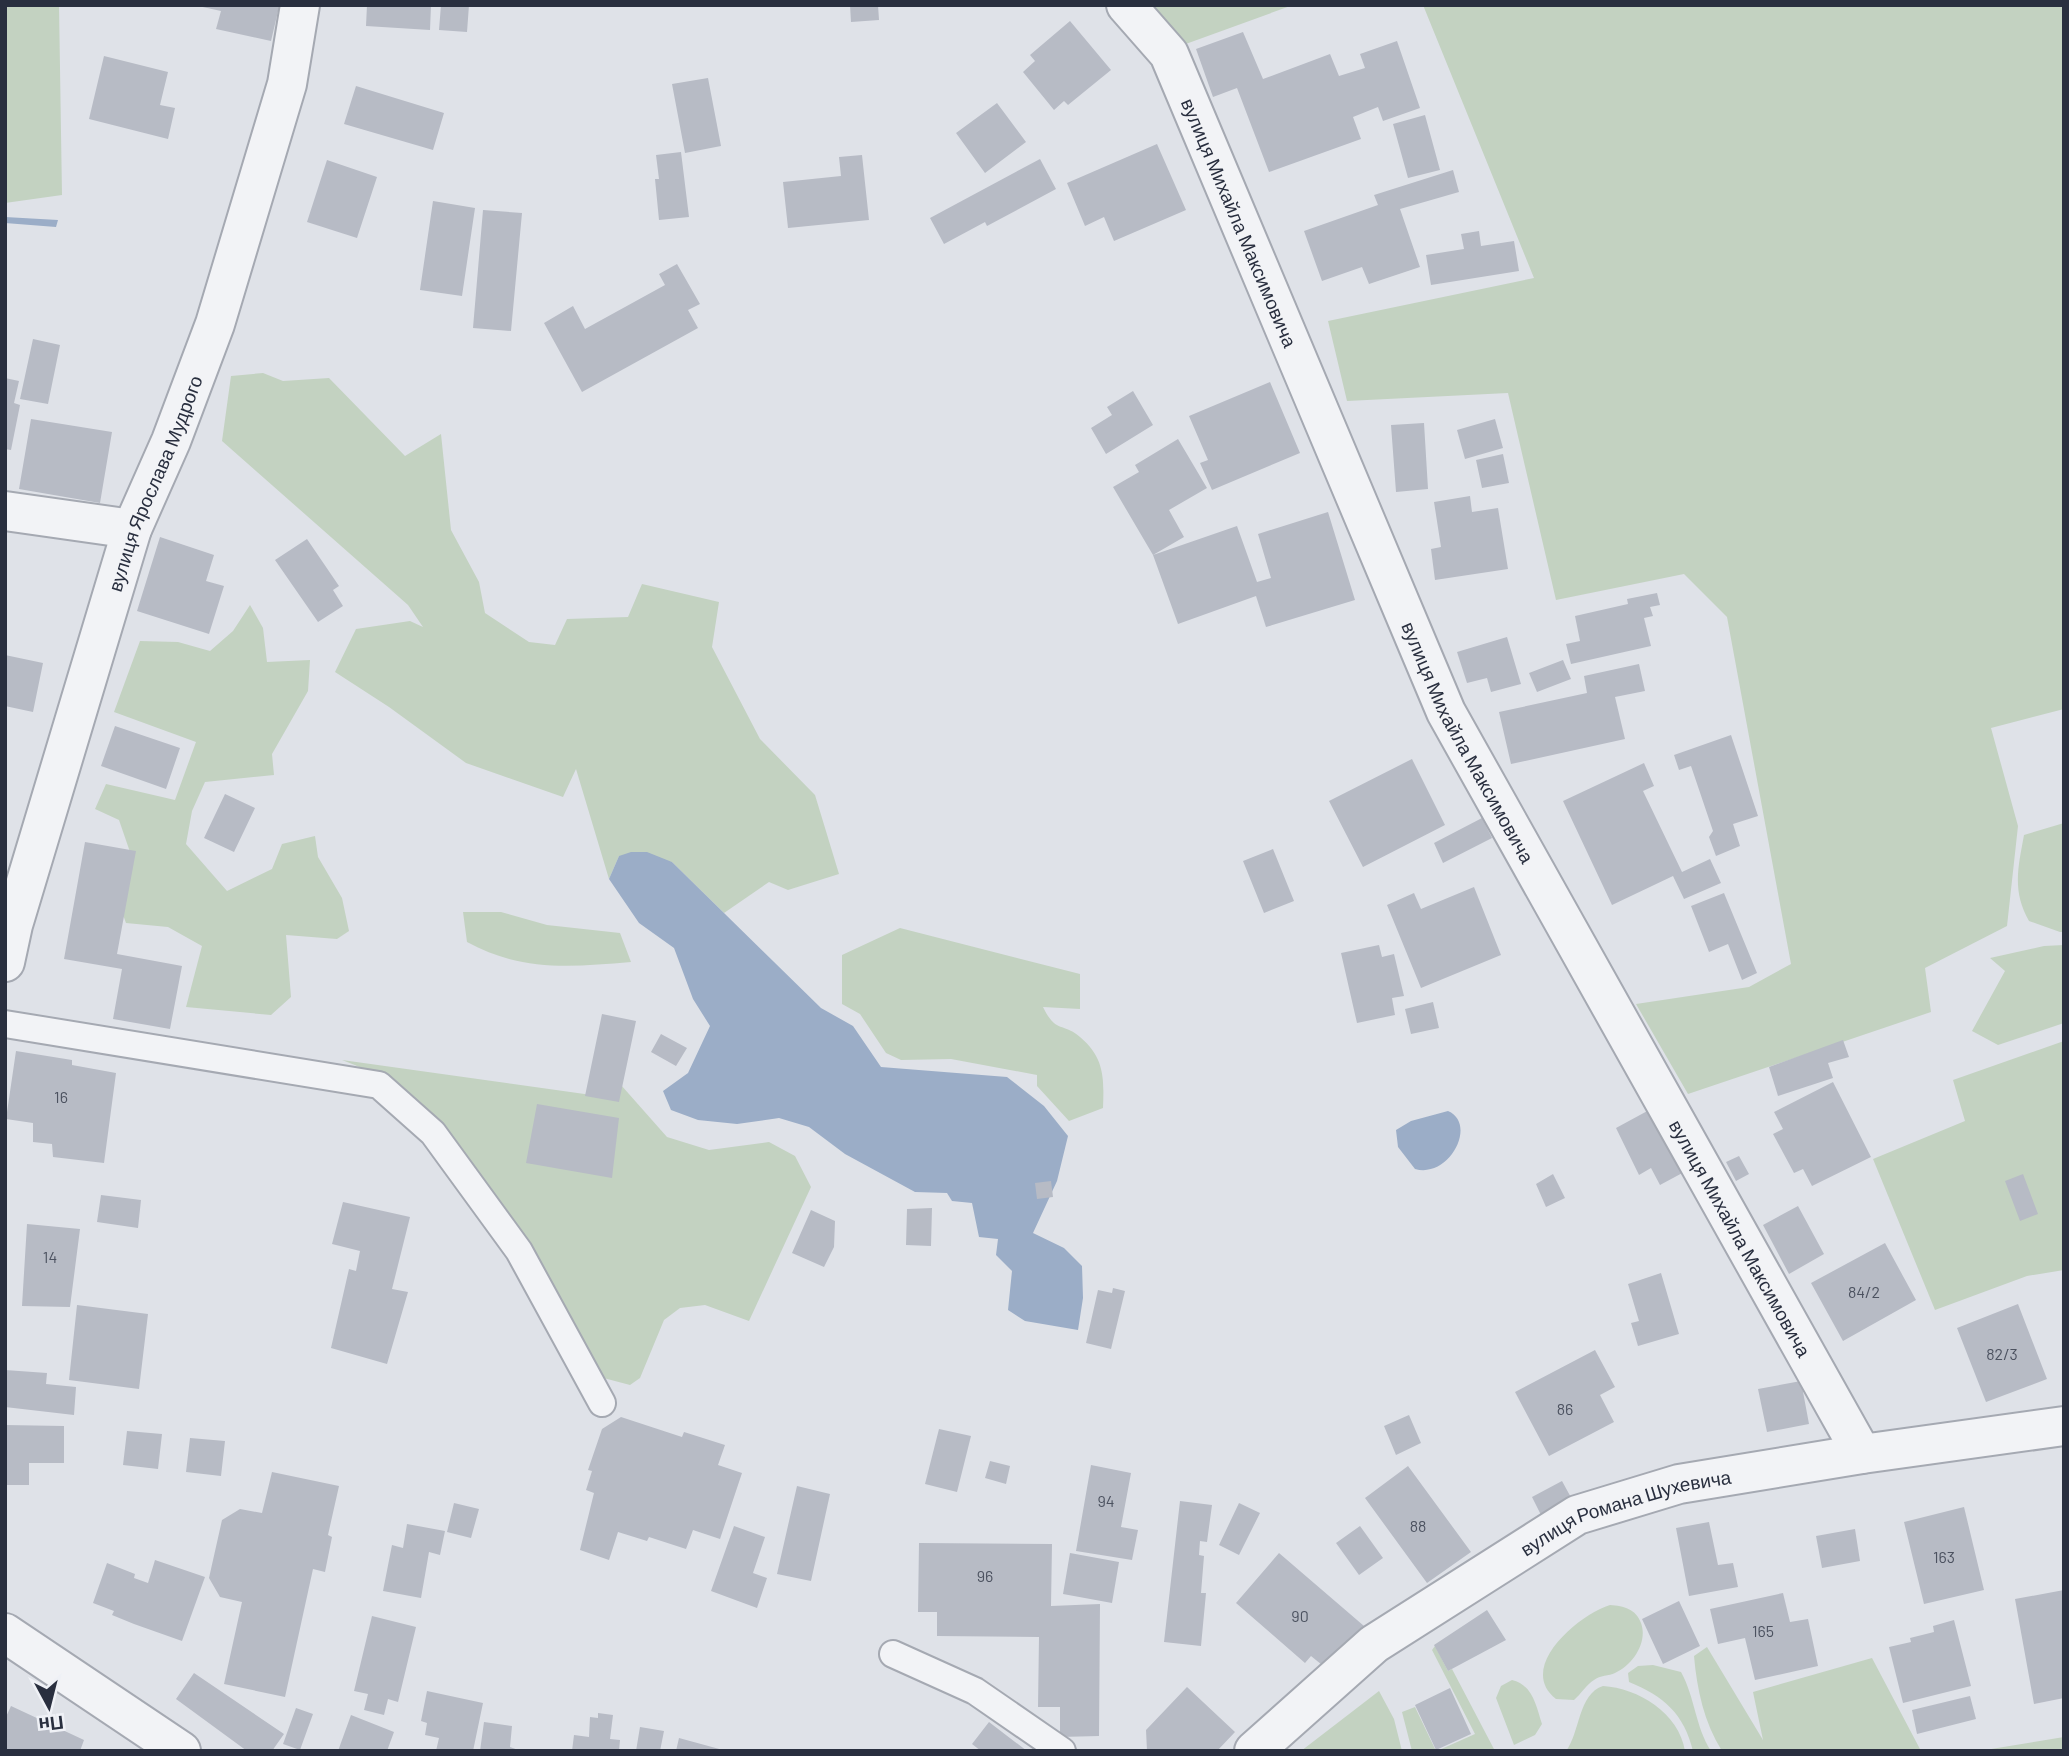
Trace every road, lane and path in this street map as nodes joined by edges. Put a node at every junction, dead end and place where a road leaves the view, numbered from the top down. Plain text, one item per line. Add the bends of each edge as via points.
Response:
1 (300, 5) edge
2 (1126, 5) edge
3 (5, 512) edge
4 (132, 529) junction
5 (5, 962) edge
6 (5, 1024) edge
7 (602, 1403) dead end
8 (2064, 1426) edge
9 (1862, 1454) junction
10 (5, 1633) edge
11 (893, 1654) dead end
12 (181, 1751) edge
13 (1062, 1751) edge
14 (1254, 1751) edge

1 - 4 street, вулиця Ярослава Мудрого via 288,84 215,324
2 - 9 street, вулиця Михайла Максимовича via 1169,54 1446,712
3 - 4 street
4 - 5 street, вулиця Ярослава Мудрого
6 - 7 lane via 379,1085 433,1133 519,1251
8 - 9 street, вулиця Романа Шухевича
9 - 14 street, вулиця Романа Шухевича via 1679,1484 1577,1515 1374,1644
10 - 12 street
11 - 13 lane via 975,1691

